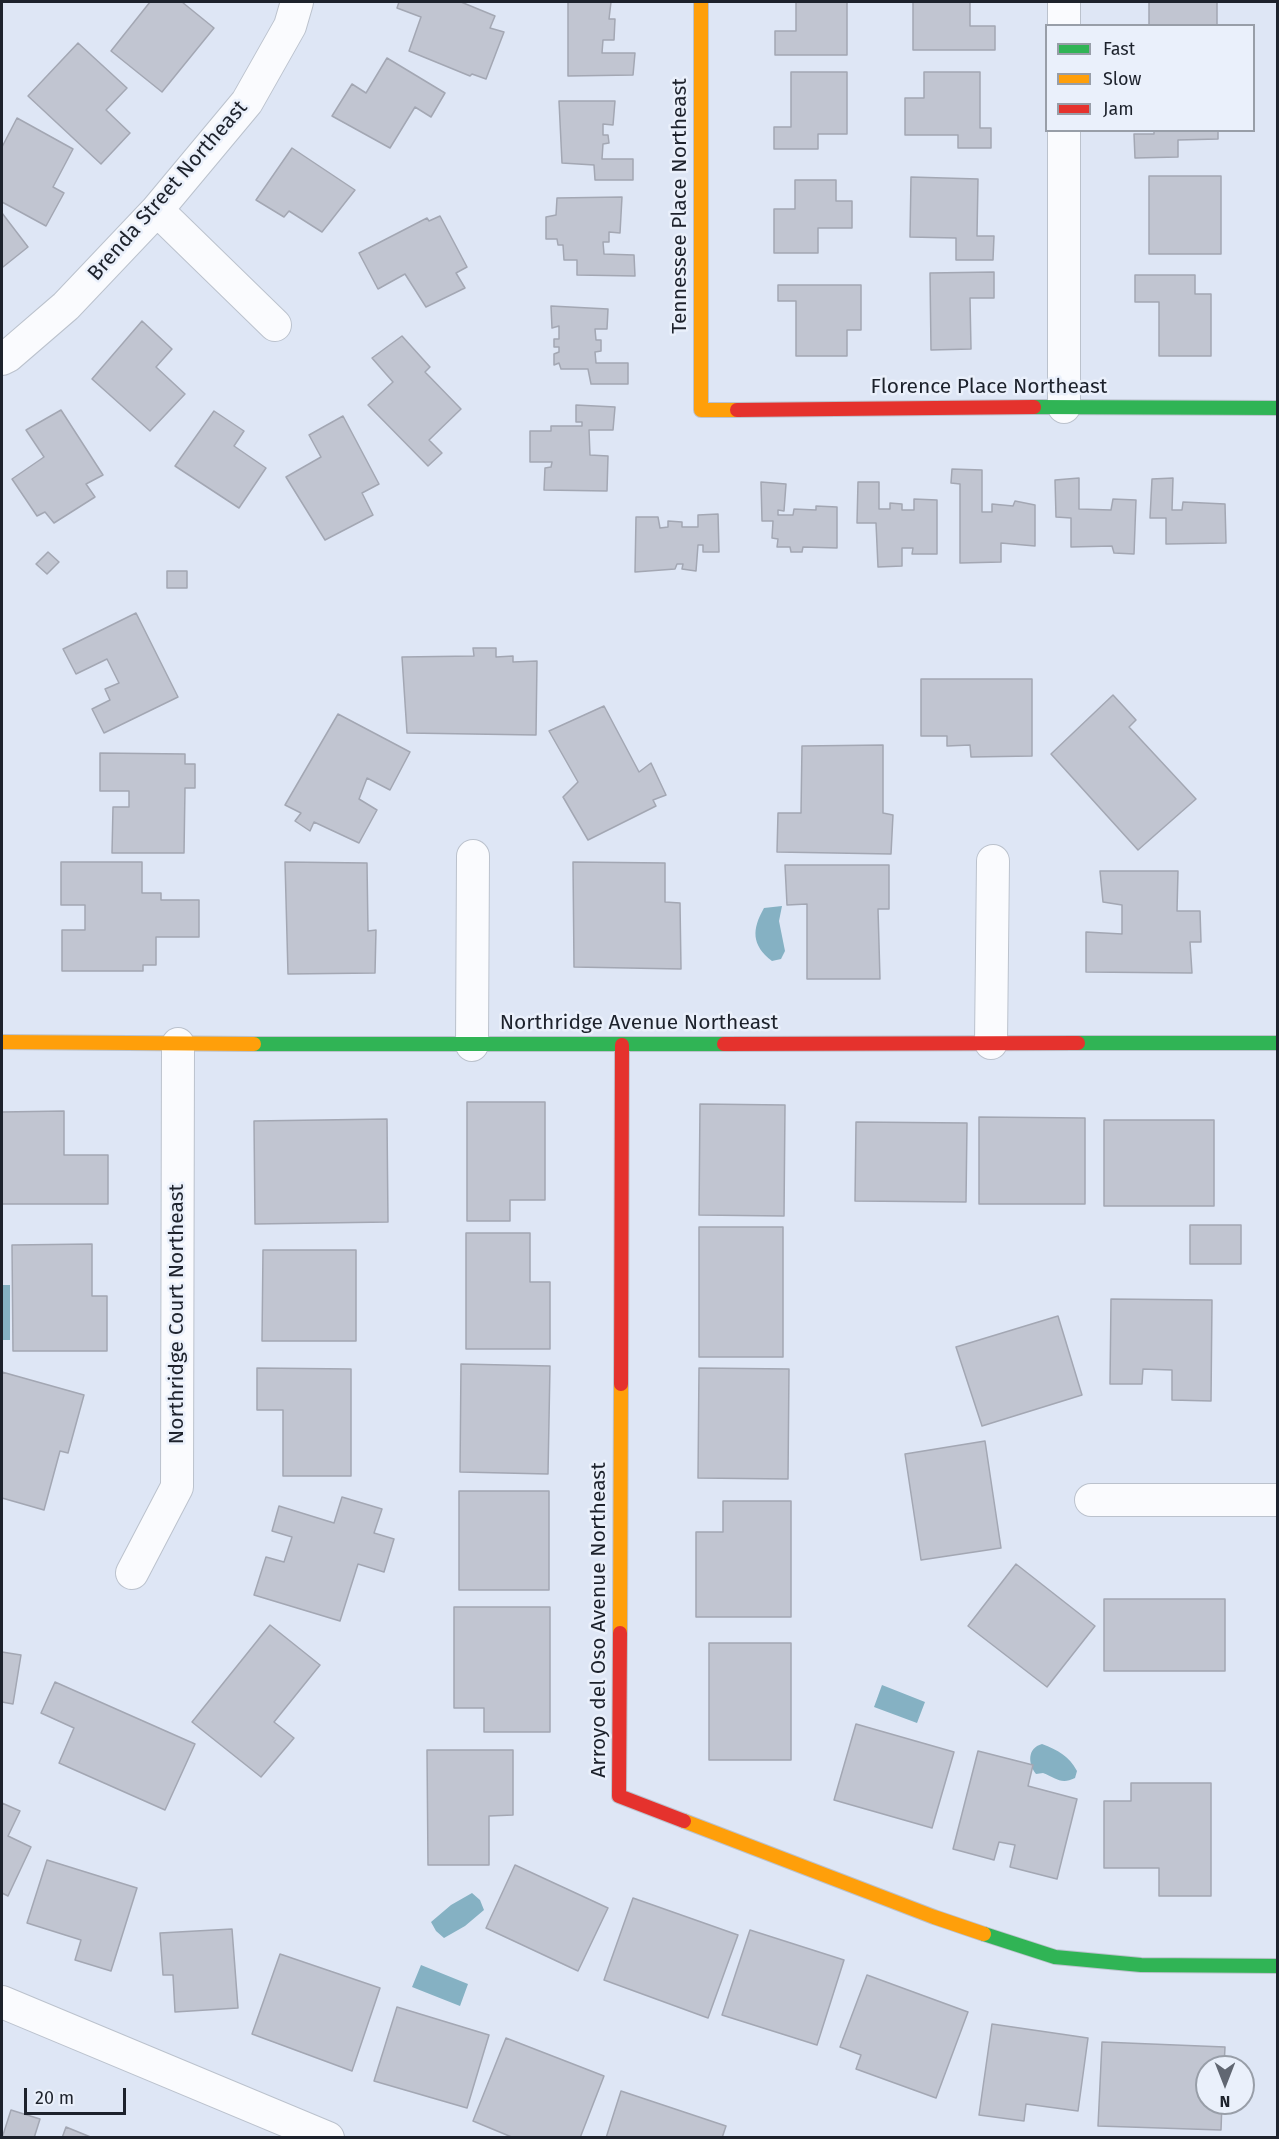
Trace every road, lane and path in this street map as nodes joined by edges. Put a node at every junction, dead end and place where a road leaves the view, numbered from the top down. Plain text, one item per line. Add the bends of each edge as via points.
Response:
1 (297, 2) edge
2 (701, 2) edge
3 (1064, 2) edge
4 (1064, 24) edge
5 (1064, 132) edge
6 (157, 210) junction
7 (275, 325) dead end
8 (5, 357) edge
9 (1065, 406) junction
10 (1278, 408) edge
11 (701, 410) joint
12 (473, 856) dead end
13 (993, 861) dead end
14 (2, 1042) edge
15 (991, 1042) junction
16 (1278, 1043) edge
17 (178, 1044) junction
18 (472, 1045) junction
19 (622, 1045) junction
20 (1091, 1500) dead end
21 (1278, 1500) edge
22 (132, 1574) dead end
23 (1278, 1966) edge
24 (2, 2002) edge
25 (328, 2138) edge

1 - 6 street, Brenda Street Northeast via 290,26 247,102
2 - 11 street, Tennessee Place Northeast
3 - 4 street
5 - 9 street
6 - 7 street
6 - 8 street, Brenda Street Northeast via 66,306
9 - 10 street, Florence Place Northeast
9 - 11 street, Florence Place Northeast
12 - 18 street
13 - 15 street
14 - 17 street, Northridge Avenue Northeast
15 - 16 street, Northridge Avenue Northeast
15 - 19 street, Northridge Avenue Northeast
17 - 18 street, Northridge Avenue Northeast
17 - 22 street, Northridge Court Northeast via 177,1487
18 - 19 street, Northridge Avenue Northeast
19 - 23 street, Arroyo del Oso Avenue Northeast via 620,1796 934,1917 1055,1957 1141,1965
20 - 21 street
24 - 25 street

